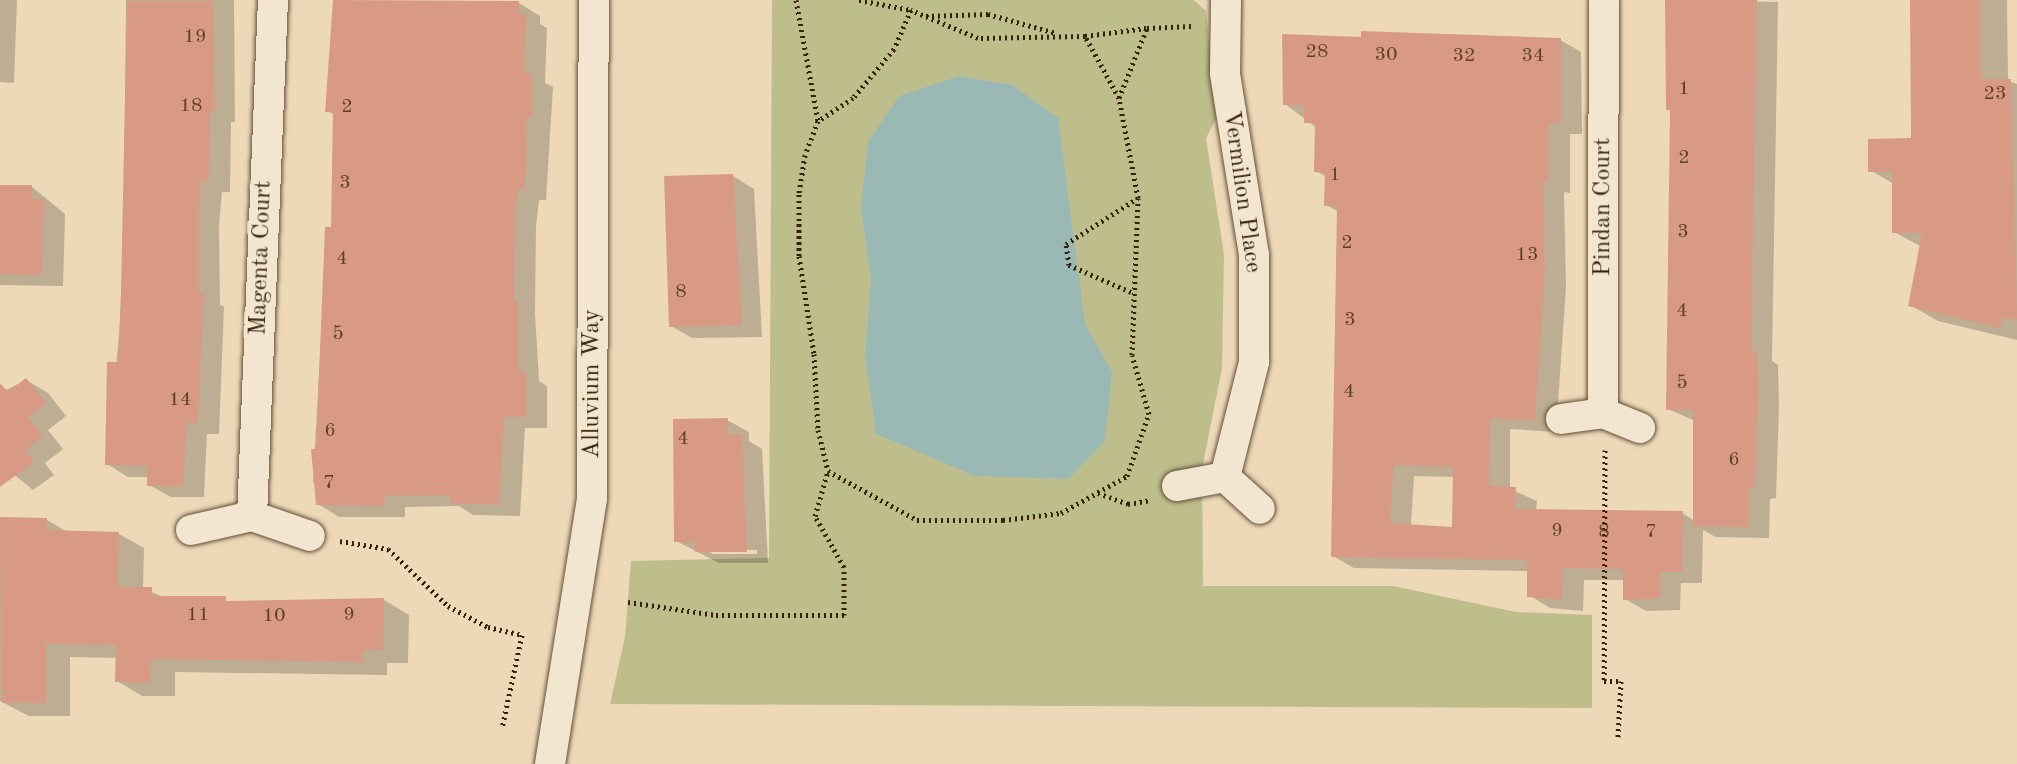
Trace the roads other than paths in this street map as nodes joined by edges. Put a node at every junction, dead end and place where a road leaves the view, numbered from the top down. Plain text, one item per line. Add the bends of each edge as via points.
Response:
1 (273, 0) edge
2 (594, 0) edge
3 (1604, 0) edge
4 (1226, 13) edge
5 (1603, 413) junction
6 (1561, 419) dead end
7 (1640, 428) dead end
8 (1225, 477) junction
9 (1177, 486) road end
10 (1260, 509) dead end
11 (252, 516) junction
12 (191, 530) dead end
13 (310, 536) road end
14 (550, 764) edge

1 - 11 street, Magenta Court
2 - 14 street, Alluvium Way via 592,499
3 - 5 street, Pindan Court
4 - 8 street, Vermilion Place via 1225,73 1254,255 1254,362
5 - 6 street
5 - 7 street
8 - 9 street
8 - 10 street
11 - 12 street
11 - 13 street

